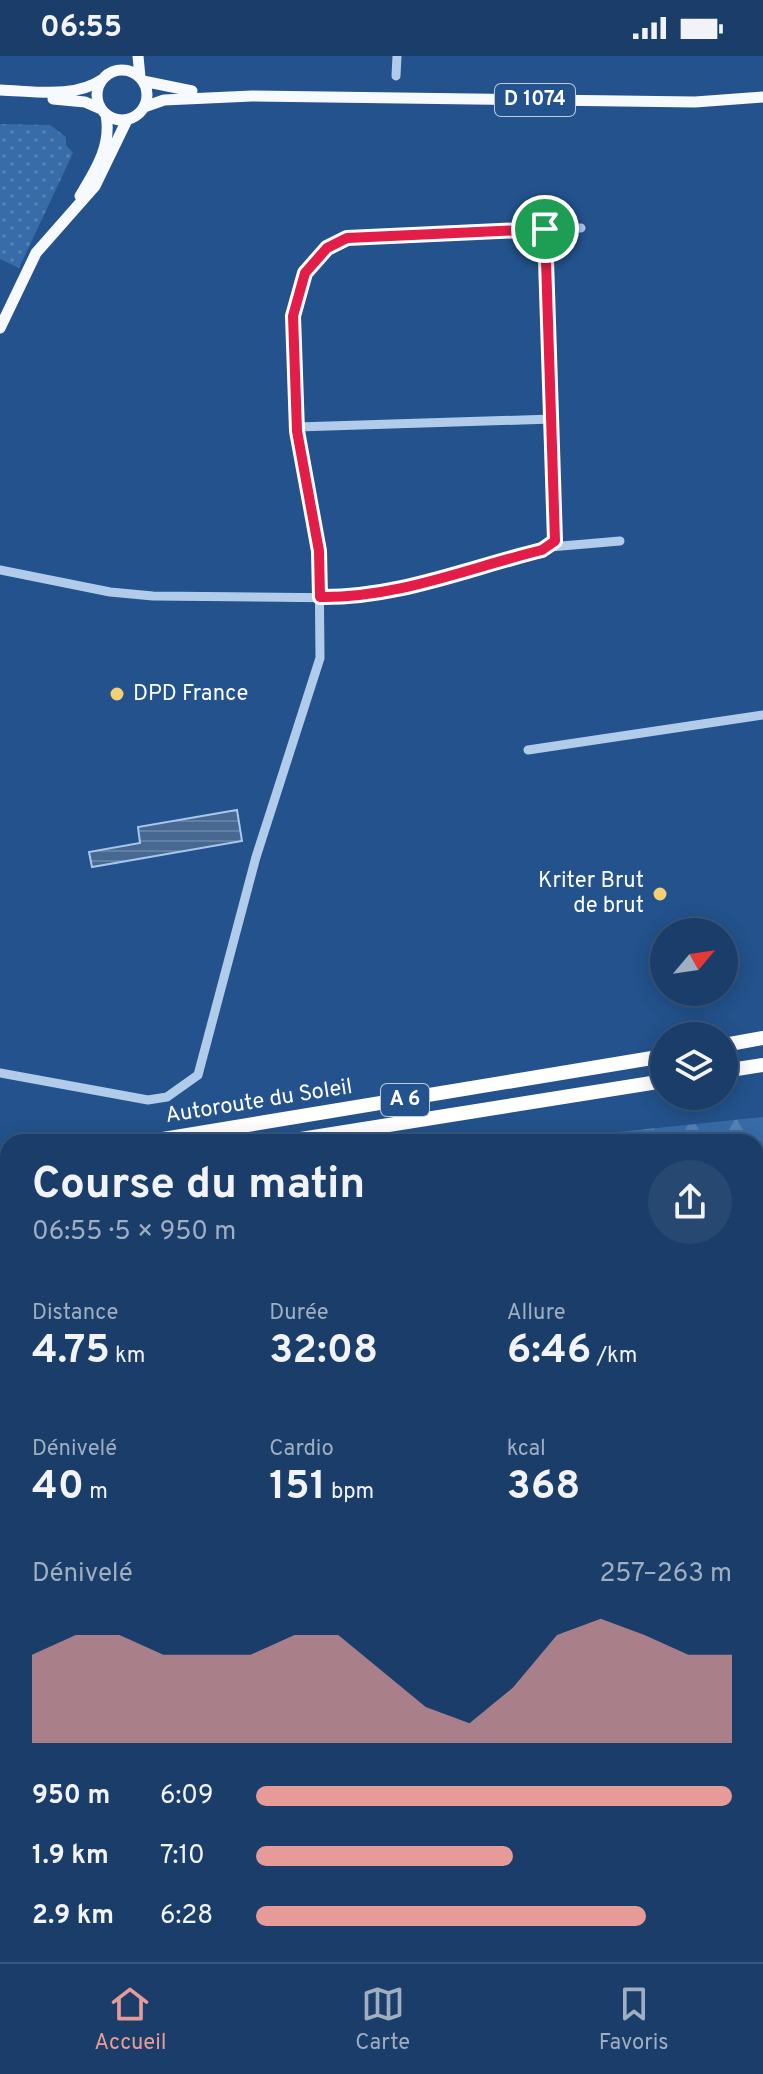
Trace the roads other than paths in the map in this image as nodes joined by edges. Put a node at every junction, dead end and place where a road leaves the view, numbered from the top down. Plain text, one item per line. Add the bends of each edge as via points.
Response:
1 (127, 56) edge
2 (138, 56) edge
3 (397, 56) edge
4 (118, 71) junction
5 (396, 76) dead end
6 (104, 78) junction
7 (142, 79) junction
8 (0, 93) edge
9 (252, 96) junction
10 (763, 97) edge
11 (144, 107) junction
12 (104, 112) junction
13 (127, 120) junction
14 (73, 207) junction
15 (581, 228) dead end
16 (545, 229) junction
17 (0, 328) edge
18 (552, 419) junction
19 (297, 427) junction
20 (620, 541) dead end
21 (550, 547) junction
22 (0, 570) edge
23 (320, 597) junction
24 (763, 715) edge
25 (528, 750) dead end
26 (763, 1038) edge
27 (738, 1042) edge
28 (650, 1058) edge
29 (763, 1065) edge
30 (738, 1069) edge
31 (0, 1073) edge
32 (650, 1083) edge
33 (193, 1134) edge
34 (332, 1134) edge

1 - 4 main road
2 - 7 main road
3 - 5 street
4 - 6 main road
4 - 7 main road
6 - 8 main road via 75,91
6 - 12 main road via 98,90
7 - 9 main road, D 1074 via 174,90
7 - 11 main road via 147,90
8 - 12 main road via 74,100
9 - 10 main road, D 1074 via 681,102
9 - 11 main road, D 1074 via 164,100
11 - 13 main road
12 - 13 main road
12 - 14 main road via 108,129 103,151
13 - 14 main road via 95,186
14 - 17 main road via 36,253
15 - 16 street
16 - 18 street
16 - 19 street via 377,234 347,238 327,248 305,273 293,316
18 - 19 street
18 - 21 street via 556,533
19 - 23 street via 319,551
20 - 21 street
21 - 23 street via 421,585 349,598
22 - 23 street via 153,596
23 - 31 street via 315,678 256,857 198,1075 167,1097 148,1100
24 - 25 street
26 - 27 highway
28 - 33 highway, Autoroute du Soleil / A 6
29 - 30 highway
32 - 34 highway, Autoroute du Soleil / A 6

